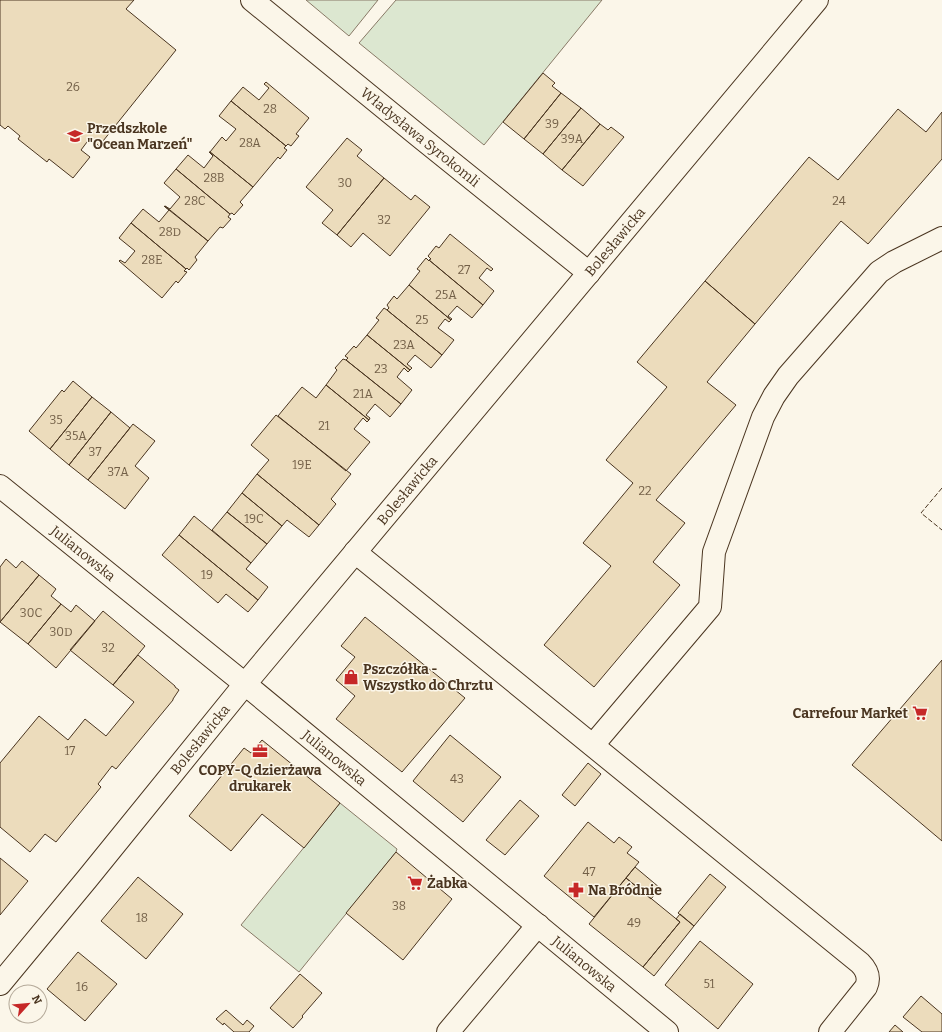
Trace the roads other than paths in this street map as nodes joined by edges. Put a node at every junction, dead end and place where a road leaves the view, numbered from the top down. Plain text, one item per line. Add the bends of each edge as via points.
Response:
1 (252, 0) edge
2 (817, 0) edge
3 (942, 238) edge
4 (589, 273) junction
5 (0, 486) edge
6 (355, 552) junction
7 (245, 684) junction
8 (593, 745) junction
9 (538, 925) junction
10 (0, 984) edge
11 (448, 1032) edge
12 (667, 1032) edge
13 (830, 1032) edge

1 - 4 street, Władysława Syrokomli
2 - 4 street, Bolesławicka
3 - 8 street via 894,262 880,272 788,376 774,396 763,417 714,552 710,607
4 - 6 street, Bolesławicka
5 - 7 street, Julianowska
6 - 7 street, Bolesławicka
6 - 8 street
7 - 9 street, Julianowska
7 - 10 street, Bolesławicka
8 - 13 street via 863,966 868,977 866,987
9 - 11 street
9 - 12 street, Julianowska

